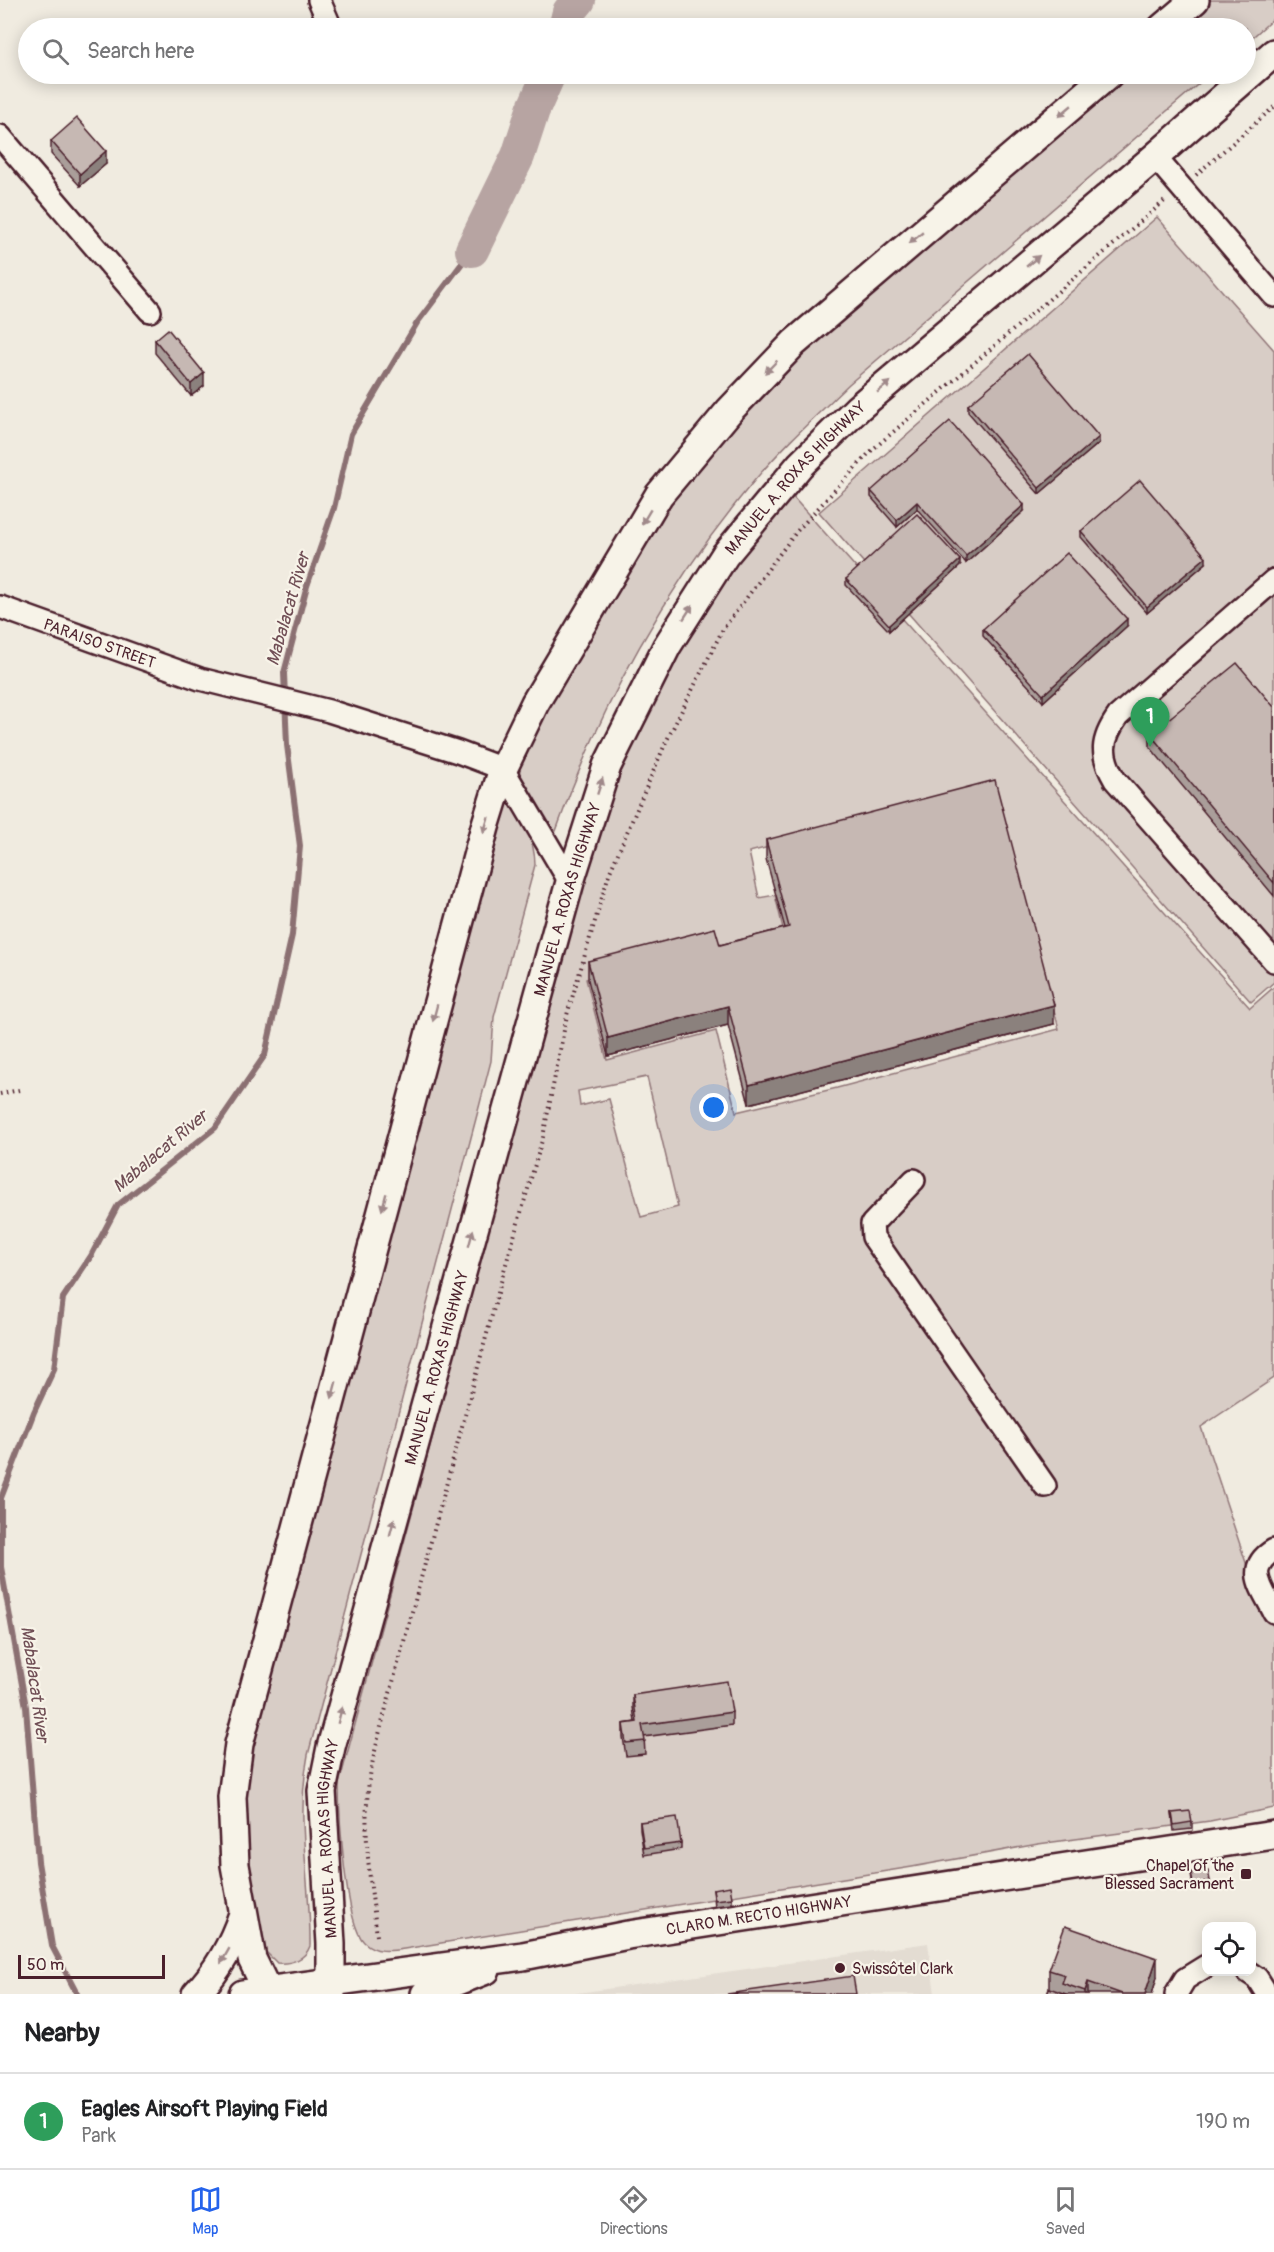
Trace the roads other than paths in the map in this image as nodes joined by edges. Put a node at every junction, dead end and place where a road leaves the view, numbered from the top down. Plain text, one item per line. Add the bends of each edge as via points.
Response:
1 (319, 0) edge
2 (1195, 0) edge
3 (327, 18) edge
4 (1174, 18) edge
5 (1274, 53) edge
6 (1256, 69) edge
7 (1097, 84) edge
8 (1239, 84) edge
9 (0, 136) edge
10 (1155, 158) junction
11 (1274, 296) edge
12 (150, 311) dead end
13 (1274, 580) edge
14 (0, 607) edge
15 (503, 769) junction
16 (570, 882) junction
17 (1274, 961) edge
18 (914, 1180) dead end
19 (1045, 1486) dead end
20 (1274, 1550) edge
21 (1274, 1612) edge
22 (1274, 1835) edge
23 (244, 1912) junction
24 (523, 1956) junction
25 (1202, 1968) edge
26 (1254, 1976) edge
27 (331, 1988) edge
28 (260, 1993) edge
29 (196, 1994) edge
30 (425, 1994) edge
31 (1176, 1994) edge
32 (1267, 1994) edge

1 - 3 street
2 - 4 main road
5 - 6 main road, MANUEL A. ROXAS HIGHWAY
7 -> 15 main road via 794,343 730,410 658,495 535,704
8 - 10 main road, MANUEL A. ROXAS HIGHWAY
9 - 12 street
10 - 11 street
16 -> 10 main road, MANUEL A. ROXAS HIGHWAY via 607,766 667,646 725,555 800,465 858,408
13 - 17 street via 1118,716 1103,740 1102,751 1116,780
14 - 15 street, PARAISO STREET via 200,679 329,711
15 - 16 street
15 -> 23 main road via 240,1744 232,1797 236,1865
27 -> 16 main road, MANUEL A. ROXAS HIGHWAY via 322,1791 331,1747
18 - 19 street via 872,1224 873,1237
20 - 21 street via 1260,1561 1257,1573
22 - 24 main road, CLARO M. RECTO HIGHWAY via 628,1935
23 - 28 main road
23 -> 29 main road via 220,1965
24 - 27 main road, CLARO M. RECTO HIGHWAY
24 - 30 main road
25 - 31 street via 1185,1979
26 - 32 street
27 - 28 main road, CLARO M. RECTO HIGHWAY

